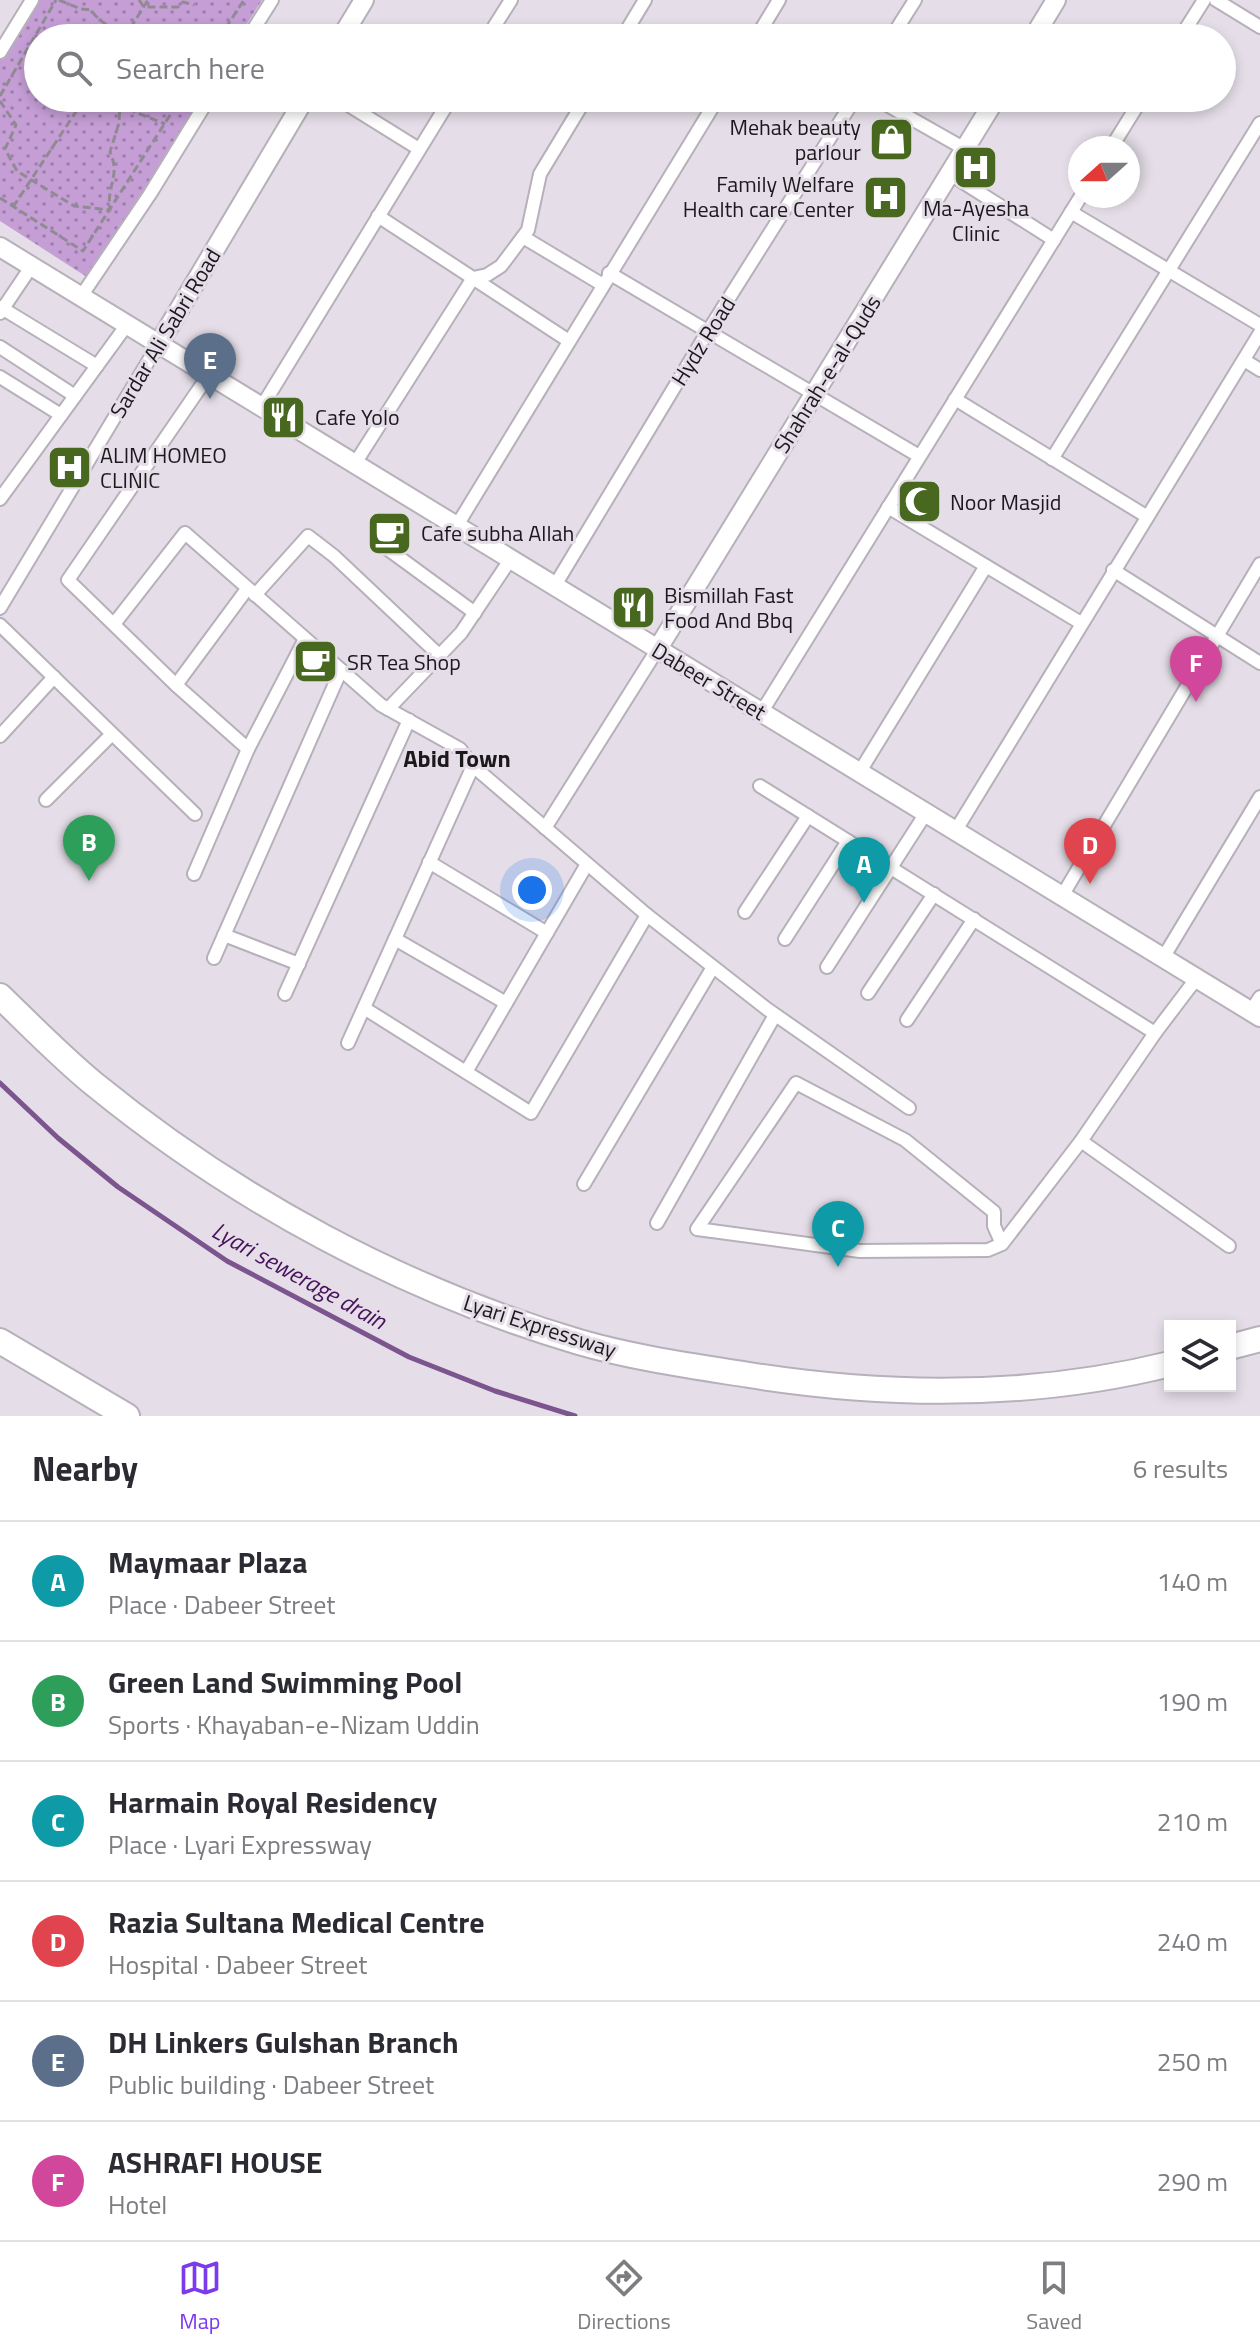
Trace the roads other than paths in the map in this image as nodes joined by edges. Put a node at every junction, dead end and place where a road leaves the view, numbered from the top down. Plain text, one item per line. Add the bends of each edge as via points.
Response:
1 (32, 0) edge
2 (272, 0) edge
3 (364, 0) edge
4 (511, 0) edge
5 (645, 0) edge
6 (779, 0) edge
7 (915, 0) edge
8 (1056, 0) edge
9 (1204, 0) edge
10 (1216, 0) edge
11 (257, 24) edge
12 (349, 24) edge
13 (496, 24) edge
14 (630, 24) edge
15 (764, 24) edge
16 (900, 24) edge
17 (1041, 24) edge
18 (1189, 24) edge
19 (1260, 27) edge
20 (0, 52) edge
21 (200, 112) edge
22 (297, 112) edge
23 (360, 112) edge
24 (442, 112) edge
25 (578, 112) edge
26 (709, 112) edge
27 (846, 112) edge
28 (900, 112) edge
29 (987, 112) edge
30 (1133, 112) edge
31 (1260, 123) edge
32 (1118, 136) edge
33 (419, 149) junction
34 (965, 149) junction
35 (950, 174) junction
36 (1074, 208) edge
37 (1071, 212) junction
38 (378, 216) junction
39 (523, 237) junction
40 (1054, 240) junction
41 (0, 247) edge
42 (31, 267) junction
43 (1169, 270) junction
44 (473, 278) junction
45 (606, 279) junction
46 (80, 298) junction
47 (1, 309) edge
48 (1260, 325) edge
49 (126, 326) junction
50 (707, 333) junction
51 (1260, 333) edge
52 (569, 341) junction
53 (158, 345) junction
54 (0, 347) edge
55 (1244, 360) junction
56 (97, 366) junction
57 (1260, 370) edge
58 (208, 376) junction
59 (0, 377) edge
60 (816, 393) junction
61 (75, 396) junction
62 (955, 399) junction
63 (261, 408) junction
64 (61, 415) junction
65 (919, 456) junction
66 (1052, 459) junction
67 (354, 465) junction
68 (0, 499) edge
69 (888, 507) junction
70 (1146, 516) junction
71 (456, 527) junction
72 (385, 547) dead end
73 (510, 560) junction
74 (1260, 564) edge
75 (986, 566) junction
76 (1113, 570) junction
77 (554, 587) junction
78 (251, 592) junction
79 (0, 608) edge
80 (475, 613) junction
81 (1081, 623) junction
82 (114, 624) junction
83 (0, 625) edge
84 (1217, 636) junction
85 (305, 639) junction
86 (657, 650) junction
87 (440, 656) junction
88 (1260, 663) edge
89 (341, 670) junction
90 (54, 677) junction
91 (176, 685) junction
92 (388, 709) junction
93 (761, 713) junction
94 (409, 720) junction
95 (112, 734) junction
96 (0, 736) edge
97 (248, 749) junction
98 (473, 766) junction
99 (859, 773) junction
100 (760, 786) dead end
101 (1260, 797) edge
102 (46, 800) dead end
103 (926, 813) junction
104 (195, 814) dead end
105 (808, 816) junction
106 (545, 828) junction
107 (956, 830) junction
108 (848, 841) junction
109 (429, 862) junction
110 (587, 864) junction
111 (893, 868) junction
112 (194, 874) dead end
113 (934, 894) junction
114 (1062, 896) junction
115 (745, 912) dead end
116 (647, 915) junction
117 (974, 919) junction
118 (547, 933) junction
119 (224, 935) junction
120 (395, 939) junction
121 (785, 939) dead end
122 (214, 958) dead end
123 (1163, 958) junction
124 (299, 964) junction
125 (713, 967) junction
126 (827, 967) dead end
127 (1196, 979) junction
128 (868, 993) dead end
129 (285, 994) dead end
130 (0, 996) edge
131 (506, 1003) junction
132 (364, 1008) junction
133 (1257, 1008) edge
134 (775, 1015) junction
135 (907, 1020) dead end
136 (1155, 1033) junction
137 (348, 1043) dead end
138 (466, 1072) junction
139 (909, 1108) dead end
140 (1081, 1141) junction
141 (584, 1184) dead end
142 (657, 1223) dead end
143 (1002, 1244) junction
144 (1229, 1246) dead end
145 (1260, 1339) edge
146 (0, 1341) edge
147 (1236, 1345) edge
148 (1164, 1365) edge
149 (127, 1416) edge

1 - 20 street
2 - 11 street
3 - 12 street
4 - 13 street
5 - 14 street
6 - 15 street
7 - 16 street
8 - 17 street
9 - 18 street
10 - 19 street
21 - 46 street
22 - 53 street, Sardar Ali Sabri Road
23 - 33 street
24 - 33 street
25 - 39 street via 540,174
26 - 45 street
27 - 50 street, Hydz Road
28 - 34 street
29 - 34 street, Shahrah-e-al-Quds
30 - 32 street
31 - 43 street
33 - 38 street
34 - 35 street, Shahrah-e-al-Quds
35 - 40 street
35 - 60 street, Shahrah-e-al-Quds
36 - 37 street
37 - 40 street
37 - 43 street
38 - 44 street
38 - 63 street
39 - 44 street via 501,266
39 - 45 street
40 - 62 street
41 - 42 street, Dabeer Street
42 - 46 street, Dabeer Street
42 - 47 street
43 - 48 street
43 - 66 street
44 - 52 street
44 - 67 street
45 - 50 street
45 - 52 street
46 - 49 street, Dabeer Street
47 - 56 street
49 - 53 street, Dabeer Street
49 - 56 street
50 - 60 street
50 - 77 street, Hydz Road
51 - 55 street
52 - 71 street
53 - 58 street, Dabeer Street
53 - 79 street, Sardar Ali Sabri Road
54 - 61 street
55 - 57 street
55 - 70 street
56 - 61 street
58 - 63 street, Dabeer Street
58 - 82 street via 68,580
59 - 64 street
60 - 65 street
60 - 86 street, Shahrah-e-al-Quds
61 - 64 street
62 - 65 street
62 - 66 street
63 - 67 street, Dabeer Street
64 - 68 street
65 - 69 street
66 - 70 street
67 - 71 street, Dabeer Street
69 - 75 street
69 - 93 street
70 - 76 street
71 - 73 street, Dabeer Street
72 - 80 street
73 - 77 street, Dabeer Street
73 - 80 street
74 - 84 street
75 - 81 street
75 - 99 street
76 - 81 street
76 - 84 street
77 - 86 street, Dabeer Street
78 - 82 street via 185,533
78 - 85 street
78 - 87 street via 308,536
78 - 91 street
80 - 87 street
81 - 107 street
82 - 91 street
83 - 90 street
84 - 88 street
84 - 114 street
85 - 89 street
85 - 97 street
86 - 93 street, Dabeer Street
86 - 106 street
87 - 92 street
89 - 92 street
89 - 119 street
90 - 95 street
90 - 96 street
91 - 97 street
92 - 94 street
93 - 99 street, Dabeer Street
94 - 98 street via 460,749
94 - 124 street
95 - 102 street
95 - 104 street
97 - 112 street
98 - 106 street
98 - 109 street
99 - 103 street, Dabeer Street
100 - 105 street
101 - 123 street
103 - 107 street, Dabeer Street
103 - 111 street
105 - 108 street
105 - 115 street
106 - 110 street
107 - 114 street, Dabeer Street
108 - 111 street
108 - 121 street
109 - 118 street
109 - 120 street
110 - 116 street
110 - 118 street
111 - 113 street
111 - 126 street
113 - 117 street
113 - 128 street
114 - 123 street, Dabeer Street
116 - 125 street
116 - 138 street via 531,1113
117 - 135 street
117 - 136 street
118 - 131 street
119 - 122 street
119 - 124 street
120 - 131 street
120 - 132 street
123 - 127 street, Dabeer Street
124 - 129 street
125 - 134 street
125 - 141 street
127 - 133 street, Dabeer Street
127 - 136 street
130 - 148 highway, Lyari Expressway via 131,1113 258,1198 437,1292 580,1342 779,1380 908,1390 1037,1387
131 - 138 street
132 - 137 street
132 - 138 street
134 - 139 street
134 - 142 street
136 - 140 street
140 - 143 street
140 - 144 street
143 - 143 street via 994,1212 905,1140 796,1083 697,1229 860,1251 988,1250
145 - 147 highway
146 - 149 highway

